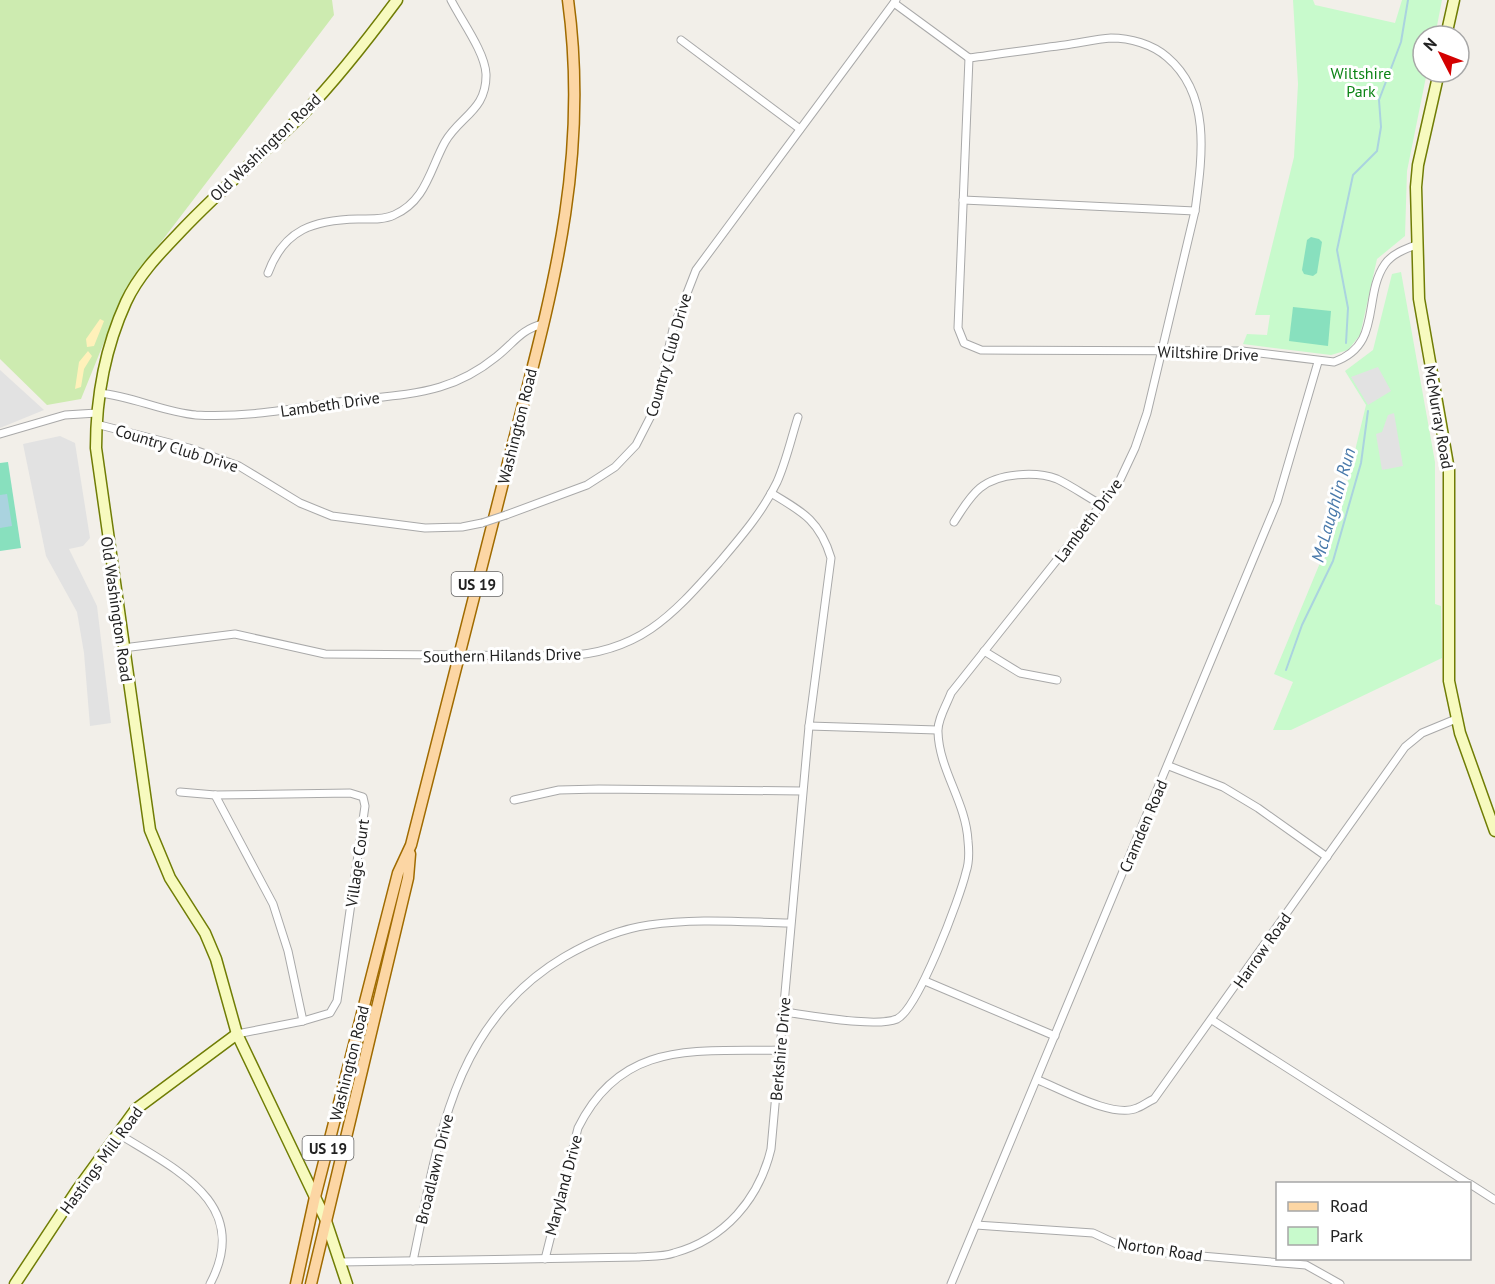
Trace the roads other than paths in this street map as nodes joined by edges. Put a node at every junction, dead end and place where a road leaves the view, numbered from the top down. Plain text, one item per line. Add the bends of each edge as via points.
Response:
1 (397, 0) edge
2 (450, 0) edge
3 (568, 0) edge
4 (1454, 0) edge
5 (895, 1) edge
6 (1449, 24) edge
7 (681, 40) dead end
8 (969, 58) junction
9 (1436, 84) edge
10 (800, 129) junction
11 (963, 200) junction
12 (1195, 211) junction
13 (1416, 244) junction
14 (268, 273) dead end
15 (543, 324) junction
16 (1161, 351) junction
17 (1318, 362) junction
18 (99, 393) junction
19 (798, 417) dead end
20 (97, 419) junction
21 (0, 434) edge
22 (771, 493) junction
23 (1102, 505) junction
24 (954, 522) dead end
25 (122, 648) junction
26 (984, 651) junction
27 (459, 656) junction
28 (1057, 680) dead end
29 (1456, 719) junction
30 (808, 726) junction
31 (938, 730) junction
32 (1169, 766) junction
33 (802, 791) junction
34 (180, 792) dead end
35 (214, 795) junction
36 (514, 800) dead end
37 (1495, 831) edge
38 (411, 845) junction
39 (1327, 857) junction
40 (790, 923) junction
41 (925, 981) junction
42 (784, 1012) junction
43 (1212, 1020) junction
44 (303, 1021) junction
45 (237, 1034) junction
46 (1055, 1036) junction
47 (780, 1050) junction
48 (1038, 1080) junction
49 (117, 1133) junction
50 (1466, 1182) edge
51 (1471, 1185) edge
52 (315, 1197) junction
53 (1495, 1200) edge
54 (324, 1218) junction
55 (976, 1225) junction
56 (544, 1259) junction
57 (413, 1261) junction
58 (340, 1262) junction
59 (15, 1284) edge
60 (210, 1284) edge
61 (296, 1284) edge
62 (311, 1284) edge
63 (347, 1284) edge
64 (951, 1284) edge
65 (1340, 1284) edge

1 - 18 street, Old Washington Road via 325,90 154,258 127,301 110,345
2 - 14 street via 483,59 486,85 474,111 446,140 424,189 407,208 390,217 322,221 307,227 280,248
3 - 15 main road, Washington Road / US 19 via 575,75 574,156 564,234
4 - 6 street
5 - 8 street
5 - 10 street, Country Club Drive
7 - 10 street
8 - 11 street
8 - 12 street, Lambeth Drive via 1111,38 1139,42 1160,51 1179,67 1194,90 1201,116
9 - 13 street, McMurray Road via 1418,165
10 - 20 street, Country Club Drive, bridge via 696,270 673,329 656,406 636,445 594,482 482,523 425,528 332,516 300,503 239,466
11 - 12 street
11 - 16 street, Wiltshire Drive via 958,328 964,344 981,350
12 - 16 street, Lambeth Drive
13 - 17 street, Wiltshire Drive via 1385,264 1360,346 1345,358
13 - 29 street, McMurray Road via 1421,321 1449,470 1448,661
15 - 18 street, Lambeth Drive via 524,330 496,358 460,379 408,393 221,416 178,412
15 - 27 main road, Washington Road / US 19
16 - 17 street, Wiltshire Drive via 1242,351
16 - 23 street, Lambeth Drive via 1135,448 1119,482
17 - 32 street, Cramden Road via 1277,502
18 - 20 street, Old Washington Road
19 - 22 street, Southern Hilands Drive
20 - 21 street, Country Club Drive via 65,415
20 - 25 street, Old Washington Road via 96,448
22 - 27 street, Southern Hilands Drive via 747,530 682,606 634,640 613,649 576,656
22 - 30 street, Berkshire Drive via 817,525 831,558
23 - 24 street via 1056,479 1031,474 1002,478 982,486
23 - 26 street, Lambeth Drive
25 - 27 street, Southern Hilands Drive via 235,634 325,654
25 - 45 street, Old Washington Road via 150,830 170,878 205,933
26 - 28 street via 1020,673
26 - 31 street, Lambeth Drive via 951,693
27 - 38 main road, Washington Road / US 19
29 - 37 street, McMurray Road
29 - 39 street, Harrow Road via 1422,733 1406,747
30 - 31 street
30 - 33 street, Berkshire Drive
31 - 41 street, Lambeth Drive via 943,760 964,814 967,872
32 - 39 street via 1223,787
32 - 46 street, Cramden Road
33 - 36 street via 559,790
33 - 40 street, Berkshire Drive
34 - 35 street, Village Court
35 - 44 street via 273,904
35 - 44 street, Village Court via 350,793 363,797 365,806 337,1001 330,1013
38 - 52 main road, Washington Road / US 19 via 398,873
38 - 54 main road, Washington Road / US 19 via 408,878
39 - 43 street, Harrow Road
40 - 42 street, Berkshire Drive
40 - 57 street, Broadlawn Drive via 704,921 648,925 606,936 572,952 516,992 474,1046 463,1069 440,1131
41 - 42 street, Lambeth Drive via 911,1006 898,1018 878,1022
41 - 46 street
42 - 47 street, Berkshire Drive
43 - 48 street, Harrow Road via 1154,1099 1137,1109 1104,1107
43 - 50 street
44 - 45 street, Village Court
45 - 49 street, Hastings Mill Road via 152,1095
45 - 52 street, Old Washington Road
46 - 48 street, Cramden Road
47 - 56 street, Maryland Drive via 676,1052 648,1060 607,1086 588,1107 578,1128
47 - 56 street, Berkshire Drive via 771,1149 767,1165 742,1212 706,1239 674,1254
48 - 55 street, Cramden Road
49 - 59 street, Hastings Mill Road
49 - 60 street via 191,1179 210,1202 223,1224 221,1258
51 - 53 street
52 - 54 street, Old Washington Road
52 - 61 main road, Washington Road / US 19
54 - 58 street, Old Washington Road
54 - 62 main road, Washington Road / US 19
55 - 64 street, Cramden Road
55 - 65 street, Norton Road via 1092,1233 1121,1246 1166,1253 1306,1265
56 - 57 street, Berkshire Drive
57 - 58 street, Berkshire Drive
58 - 63 street, Old Washington Road

